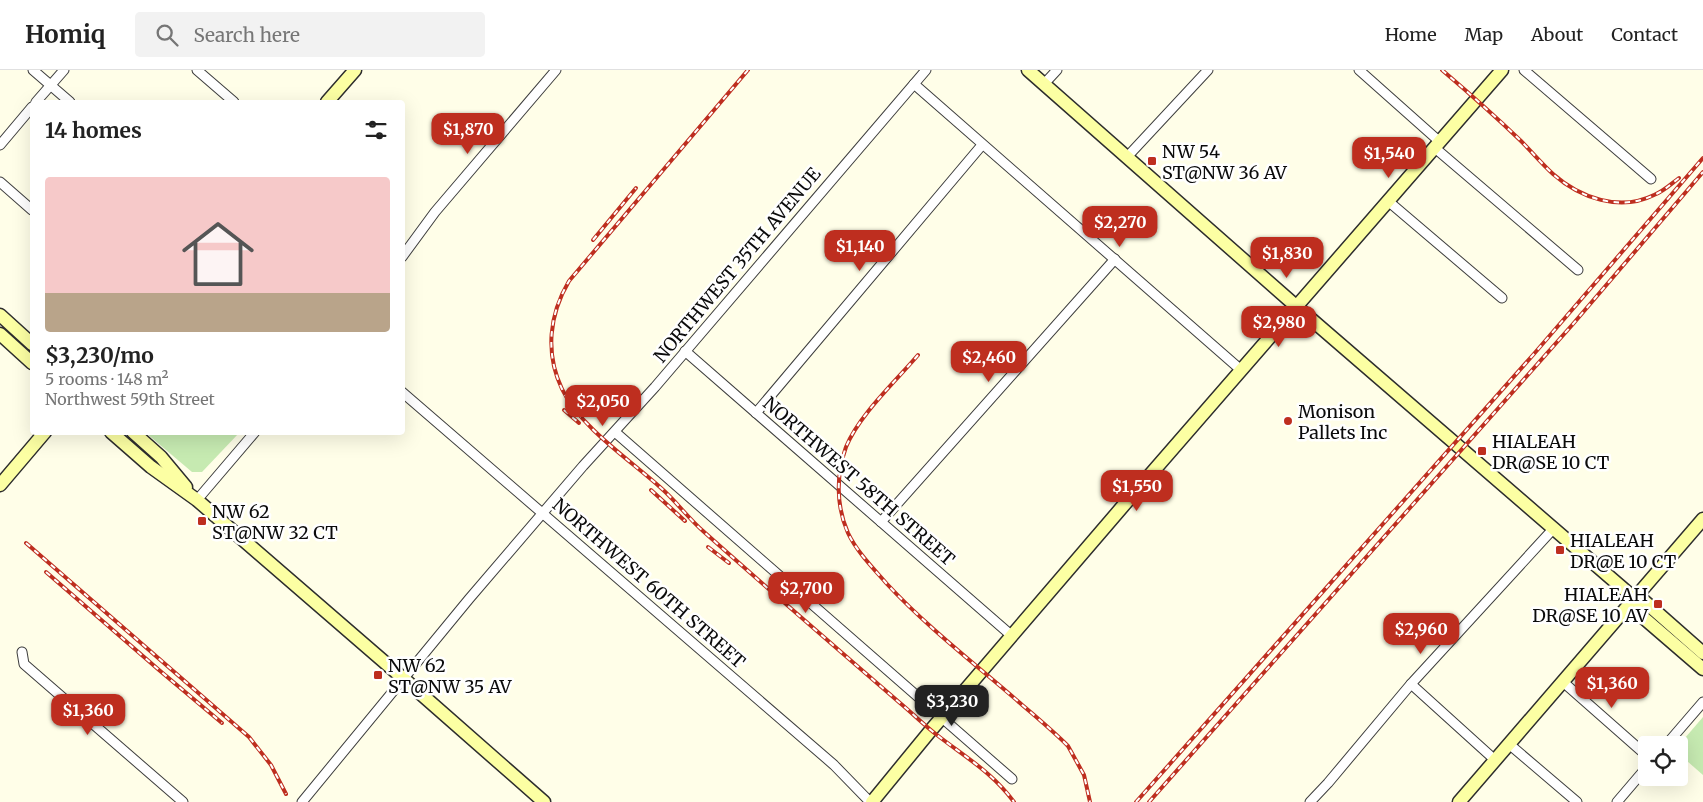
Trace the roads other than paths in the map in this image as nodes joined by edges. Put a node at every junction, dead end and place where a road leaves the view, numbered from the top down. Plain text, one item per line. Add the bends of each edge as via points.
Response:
1 (33, 70) edge
2 (64, 70) edge
3 (197, 70) edge
4 (355, 70) edge
5 (556, 70) edge
6 (926, 70) edge
7 (1028, 70) edge
8 (1057, 70) edge
9 (1208, 70) edge
10 (1359, 70) edge
11 (1502, 70) edge
12 (1524, 70) edge
13 (914, 84) junction
14 (1044, 84) junction
15 (51, 85) junction
16 (38, 100) edge
17 (68, 100) edge
18 (232, 100) edge
19 (330, 100) edge
20 (30, 109) edge
21 (0, 145) edge
22 (982, 145) junction
23 (1438, 145) junction
24 (1127, 157) junction
25 (1651, 179) dead end
26 (0, 182) edge
27 (1388, 201) junction
28 (30, 208) edge
29 (405, 253) edge
30 (1115, 259) junction
31 (1578, 270) dead end
32 (1502, 298) dead end
33 (1297, 307) junction
34 (0, 315) edge
35 (0, 334) edge
36 (30, 342) edge
37 (685, 351) junction
38 (30, 361) edge
39 (1241, 370) junction
40 (405, 395) edge
41 (756, 413) junction
42 (615, 432) junction
43 (42, 435) edge
44 (114, 435) edge
45 (136, 435) edge
46 (251, 435) edge
47 (0, 485) edge
48 (197, 500) junction
49 (543, 512) junction
50 (1703, 519) edge
51 (881, 522) junction
52 (1554, 528) junction
53 (1634, 598) junction
54 (1012, 636) junction
55 (22, 652) dead end
56 (1703, 652) edge
57 (1703, 669) edge
58 (404, 679) junction
59 (1562, 681) junction
60 (1411, 684) junction
61 (1703, 702) edge
62 (942, 717) junction
63 (1674, 736) edge
64 (1509, 744) junction
65 (1638, 748) edge
66 (1495, 760) junction
67 (1638, 777) edge
68 (1012, 779) dead end
69 (183, 802) edge
70 (302, 802) edge
71 (544, 802) edge
72 (871, 802) edge
73 (1310, 802) edge
74 (1460, 802) edge
75 (1577, 802) edge
76 (1617, 802) edge

1 - 15 street
2 - 15 street
3 - 18 street
4 - 19 main road
5 - 29 street via 435,212
6 - 13 street, NORTHWEST 35TH AVENUE
7 - 14 main road
8 - 14 street
9 - 24 street
10 - 23 street
11 - 23 main road
12 - 25 street
13 - 22 street
13 - 37 street, NORTHWEST 35TH AVENUE
14 - 24 main road
15 - 16 street
15 - 17 street
20 - 21 street
22 - 30 street
22 - 41 street
23 - 27 main road
23 - 31 street
24 - 33 main road
26 - 28 street
27 - 32 street
27 - 33 main road
30 - 39 street
30 - 51 street
33 - 39 main road
33 - 52 main road
34 - 36 main road
35 - 38 main road
37 - 41 street, NORTHWEST 58TH STREET
37 - 42 street, NORTHWEST 35TH AVENUE
39 - 54 main road
40 - 49 street, NORTHWEST 60TH STREET
41 - 51 street, NORTHWEST 58TH STREET
42 - 49 street, NORTHWEST 35TH AVENUE
42 - 62 street
43 - 47 main road
44 - 48 main road via 151,467
45 - 48 main road via 161,457
46 - 48 street
48 - 58 main road
49 - 58 street, NORTHWEST 35TH AVENUE
49 - 72 street, NORTHWEST 60TH STREET via 834,765
50 - 53 main road
51 - 54 street, NORTHWEST 58TH STREET
52 - 53 main road
52 - 60 street
53 - 56 main road via 1644,601
53 - 57 main road via 1638,612
53 - 59 main road
54 - 62 main road
55 - 69 street via 24,664
58 - 70 street, NORTHWEST 35TH AVENUE
58 - 71 main road
59 - 64 main road
59 - 65 street
60 - 66 street
60 - 73 street
61 - 63 street
62 - 68 street
62 - 72 main road
64 - 66 main road
64 - 75 street
66 - 74 main road
67 - 76 street

